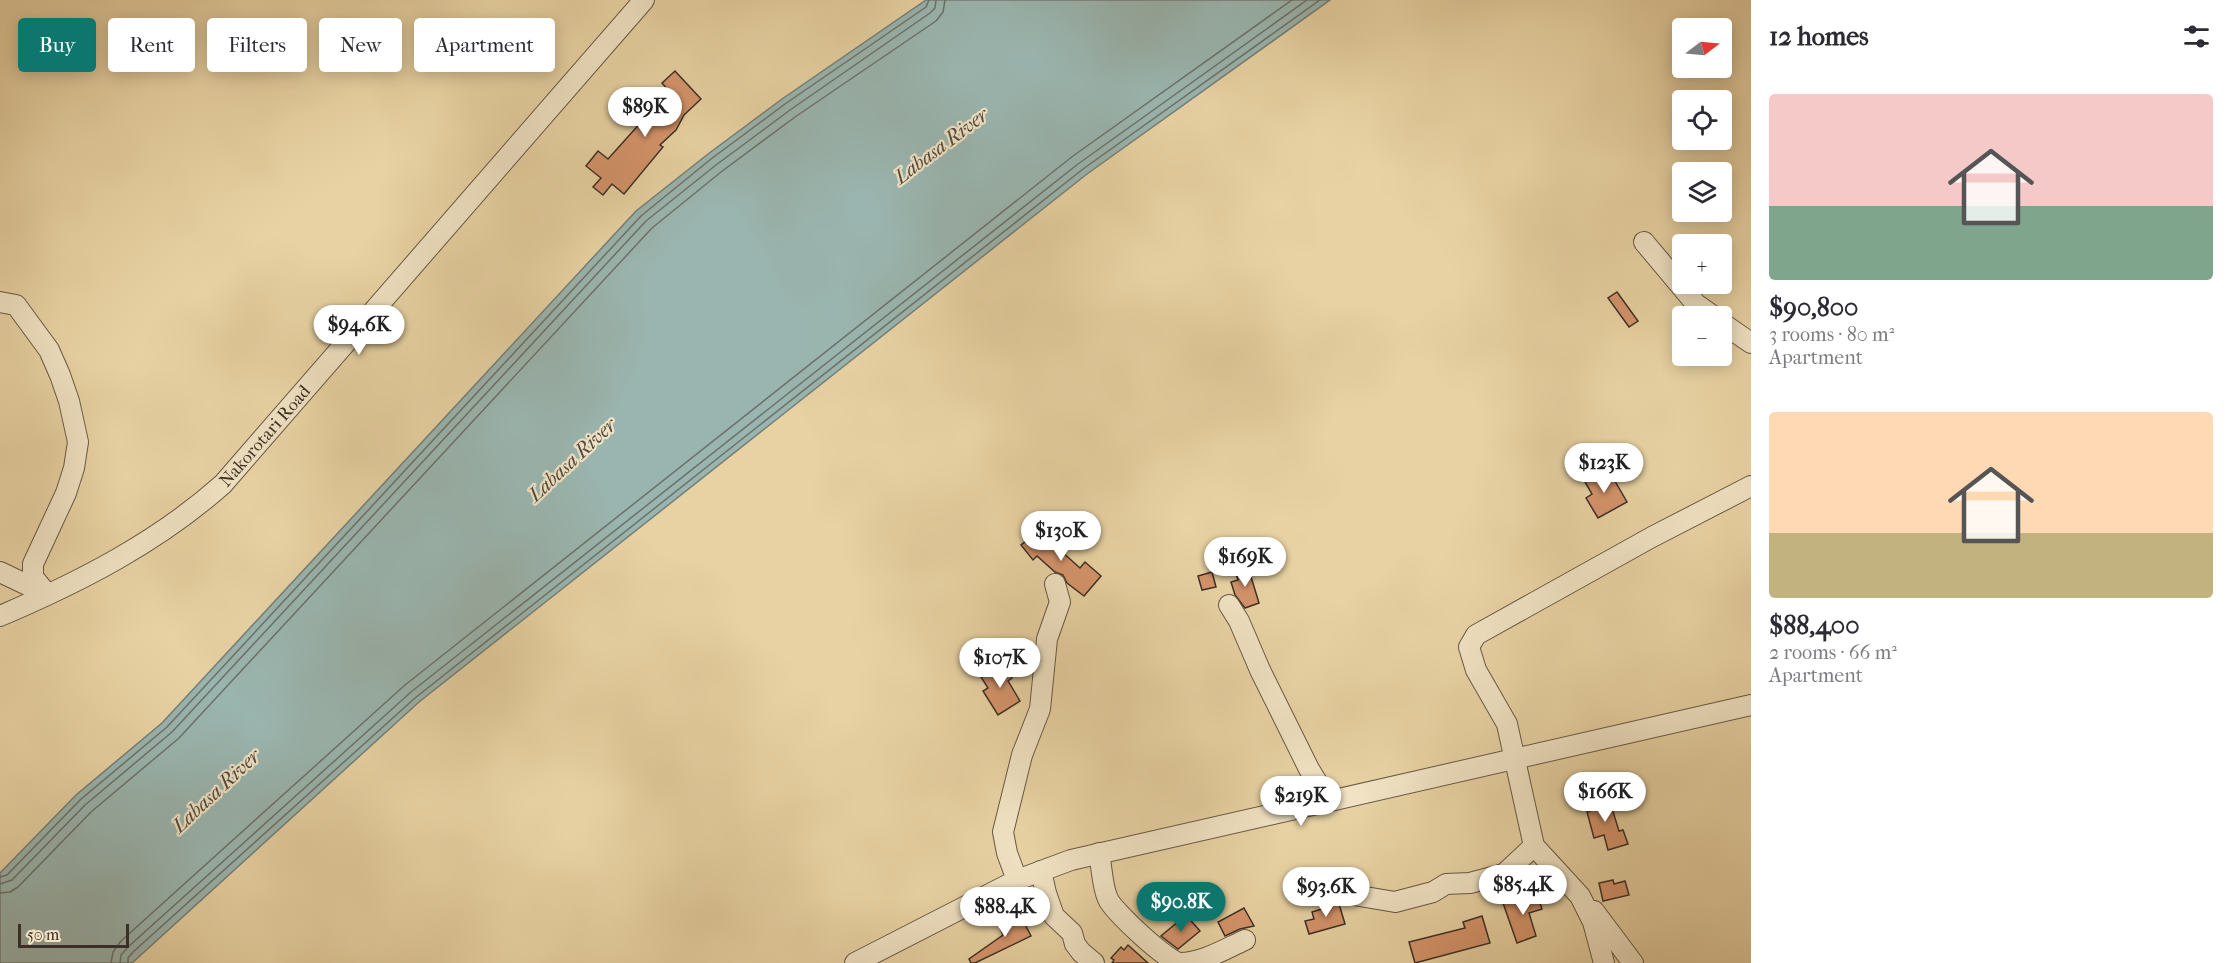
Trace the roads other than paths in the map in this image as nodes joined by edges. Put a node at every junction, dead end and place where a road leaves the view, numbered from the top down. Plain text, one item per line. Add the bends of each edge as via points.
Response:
1 (644, 0) edge
2 (1644, 242) dead end
3 (0, 302) edge
4 (1699, 306) edge
5 (1732, 330) edge
6 (1751, 343) edge
7 (1751, 486) edge
8 (0, 572) edge
9 (1055, 584) dead end
10 (47, 594) junction
11 (1228, 605) dead end
12 (0, 616) edge
13 (1751, 705) edge
14 (1513, 758) junction
15 (1334, 800) junction
16 (1534, 846) junction
17 (1099, 853) junction
18 (1041, 871) junction
19 (1017, 880) junction
20 (1342, 894) dead end
21 (1580, 896) junction
22 (1245, 940) dead end
23 (855, 963) edge
24 (1094, 963) edge
25 (1604, 963) edge
26 (1633, 963) edge

1 - 10 street, Nakorotari Road via 223,484 156,537
2 - 4 street
3 - 10 street via 16,305 49,350 69,401 78,442 66,492 33,564 33,577
5 - 6 street
7 - 14 street via 1476,635 1469,647 1476,670 1507,724
8 - 10 street
9 - 19 street via 1060,602 1047,639 1040,710 1022,755 1003,832
10 - 12 street, Nakorotari Road
11 - 15 street via 1309,769 1323,792
13 - 14 street
14 - 15 street
14 - 16 street
15 - 17 street
16 - 20 street via 1504,874 1470,883 1446,884 1433,892 1395,902
16 - 21 street
17 - 18 street
17 - 22 street via 1108,900 1124,921 1169,960 1179,963 1211,956
18 - 19 street
18 - 24 street via 1054,916
19 - 23 street
21 - 25 street via 1593,922
21 - 26 street

